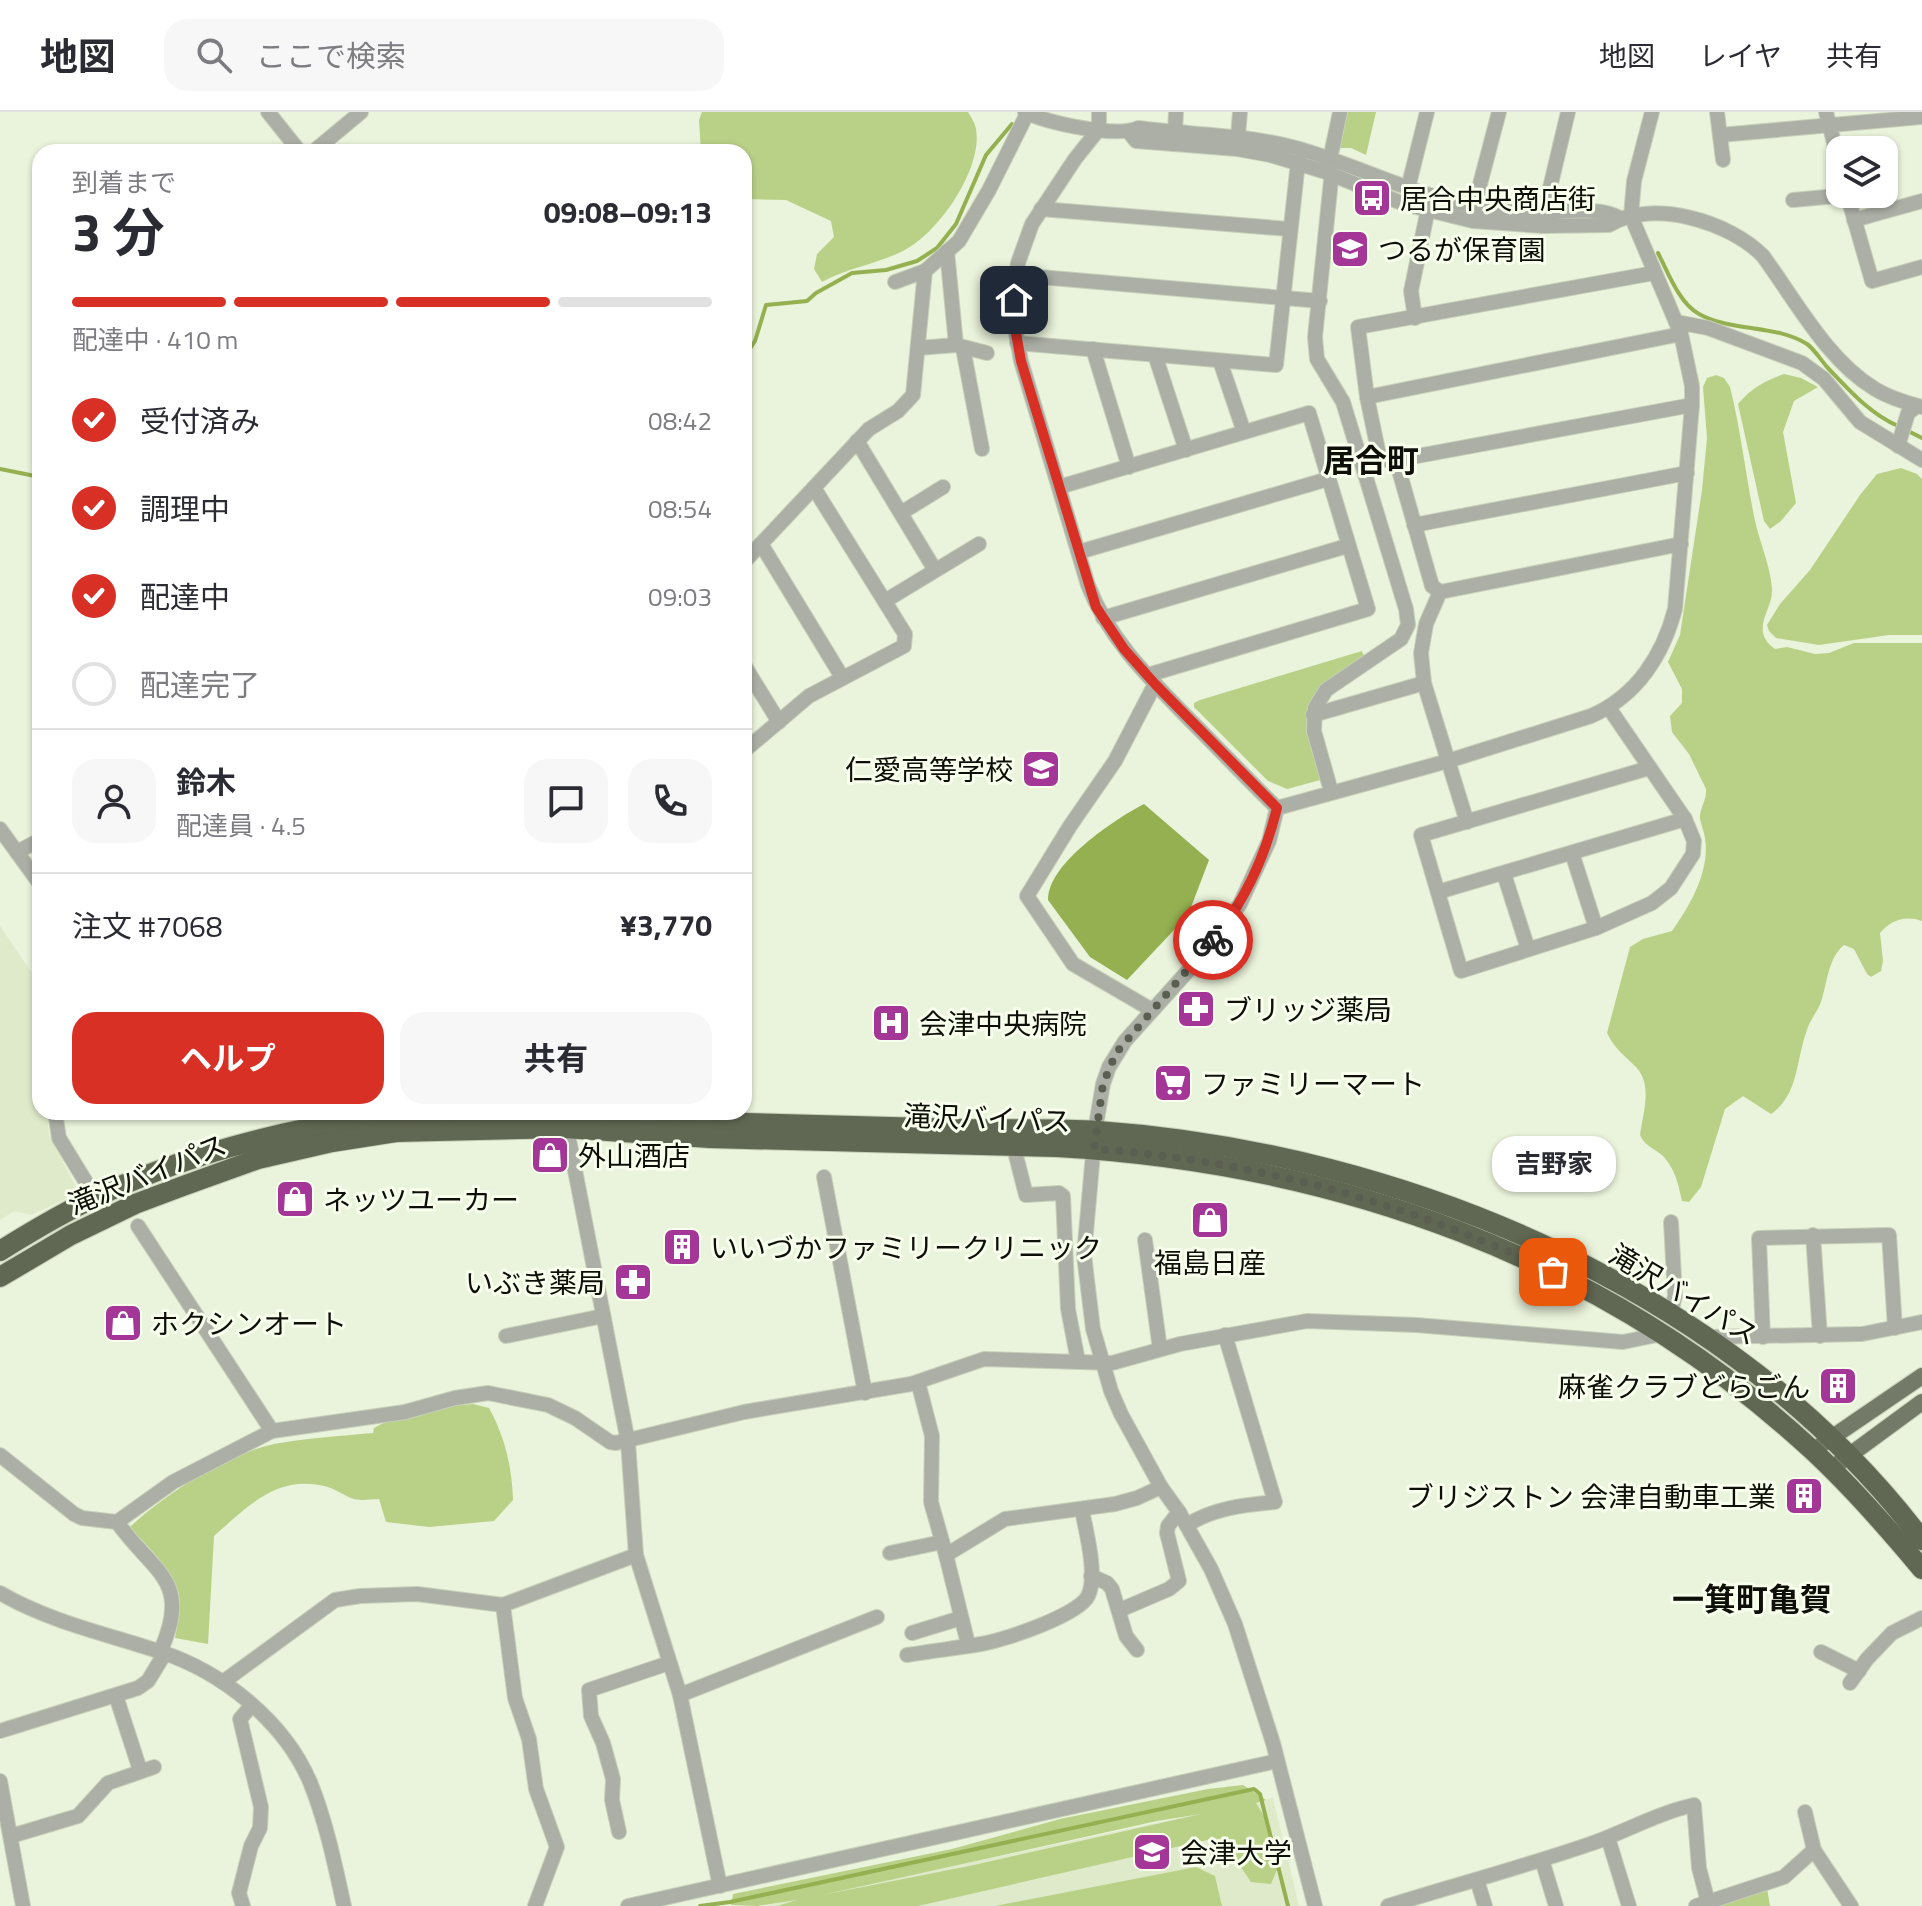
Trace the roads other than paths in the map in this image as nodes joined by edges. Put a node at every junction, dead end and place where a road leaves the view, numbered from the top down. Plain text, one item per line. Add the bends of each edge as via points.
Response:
1 (268, 112) edge
2 (361, 112) edge
3 (1099, 112) edge
4 (1176, 112) edge
5 (1240, 112) edge
6 (1340, 112) edge
7 (1427, 112) edge
8 (1499, 112) edge
9 (1568, 112) edge
10 (1652, 112) edge
11 (1717, 112) edge
12 (1026, 113) edge
13 (1922, 117) edge
14 (1828, 119) edge
15 (1099, 129) junction
16 (1129, 132) junction
17 (1175, 132) junction
18 (1720, 135) junction
19 (1238, 136) junction
20 (294, 144) edge
21 (323, 144) edge
22 (1332, 150) dead end
23 (1723, 160) dead end
24 (1298, 162) junction
25 (1331, 180) dead end
26 (1408, 188) junction
27 (1826, 196) edge
28 (1793, 200) dead end
29 (1922, 201) edge
30 (1429, 203) junction
31 (1474, 207) junction
32 (1851, 208) edge
33 (1041, 209) junction
34 (1544, 213) junction
35 (1626, 217) junction
36 (1854, 220) junction
37 (1289, 229) junction
38 (947, 251) junction
39 (1922, 267) edge
40 (925, 271) junction
41 (1654, 273) junction
42 (1016, 275) junction
43 (895, 282) dead end
44 (1282, 298) junction
45 (1320, 301) junction
46 (1415, 318) junction
47 (1678, 328) junction
48 (1017, 343) junction
49 (959, 347) junction
50 (918, 348) junction
51 (1093, 349) junction
52 (987, 353) dead end
53 (1155, 355) junction
54 (1220, 361) junction
55 (1367, 397) junction
56 (1692, 405) junction
57 (1916, 409) edge
58 (1244, 432) junction
59 (857, 441) junction
60 (1898, 446) junction
61 (982, 449) dead end
62 (1186, 450) junction
63 (1396, 460) junction
64 (1922, 460) edge
65 (1129, 467) junction
66 (1687, 473) junction
67 (1328, 479) junction
68 (943, 487) dead end
69 (1059, 487) junction
70 (814, 488) junction
71 (901, 513) junction
72 (1414, 525) junction
73 (761, 544) junction
74 (979, 544) dead end
75 (1681, 544) junction
76 (1347, 546) junction
77 (1079, 552) junction
78 (752, 554) edge
79 (935, 570) junction
80 (1440, 592) junction
81 (885, 601) junction
82 (1103, 618) junction
83 (842, 677) junction
84 (752, 678) edge
85 (1152, 680) junction
86 (1424, 683) junction
87 (1609, 708) junction
88 (1313, 715) junction
89 (779, 722) junction
90 (752, 744) edge
91 (1448, 761) junction
92 (1649, 768) junction
93 (1329, 784) dead end
94 (1277, 808) junction
95 (1685, 819) junction
96 (1467, 822) junction
97 (0, 829) edge
98 (32, 844) edge
99 (17, 852) junction
100 (1572, 853) junction
101 (32, 873) edge
102 (1504, 874) junction
103 (1438, 892) junction
104 (1596, 928) junction
105 (1528, 949) junction
106 (1152, 1010) junction
107 (56, 1120) edge
108 (375, 1120) edge
109 (548, 1120) edge
110 (565, 1121) junction
111 (1094, 1140) junction
112 (1014, 1148) junction
113 (824, 1177) dead end
114 (95, 1197) junction
115 (1671, 1222) dead end
116 (138, 1226) dead end
117 (1813, 1235) junction
118 (1145, 1240) dead end
119 (0, 1251) edge
120 (0, 1277) edge
121 (1671, 1312) junction
122 (603, 1316) junction
123 (1922, 1322) edge
124 (1895, 1328) junction
125 (1662, 1334) junction
126 (1225, 1335) junction
127 (506, 1336) dead end
128 (1820, 1336) junction
129 (1708, 1337) junction
130 (1763, 1337) junction
131 (1160, 1349) junction
132 (1078, 1361) junction
133 (1102, 1363) junction
134 (1922, 1376) edge
135 (918, 1382) junction
136 (865, 1393) junction
137 (1922, 1402) edge
138 (272, 1431) junction
139 (1832, 1438) junction
140 (628, 1442) junction
141 (1813, 1450) junction
142 (0, 1455) edge
143 (1849, 1455) junction
144 (1832, 1468) junction
145 (1161, 1487) junction
146 (1082, 1510) junction
147 (1183, 1518) junction
148 (117, 1522) junction
149 (1922, 1540) edge
150 (944, 1549) junction
151 (890, 1553) dead end
152 (636, 1555) junction
153 (1922, 1569) edge
154 (1091, 1576) junction
155 (0, 1593) edge
156 (503, 1605) junction
157 (1120, 1610) junction
158 (877, 1617) dead end
159 (961, 1618) junction
160 (1922, 1618) edge
161 (912, 1633) dead end
162 (968, 1644) junction
163 (1137, 1650) dead end
164 (162, 1652) junction
165 (1821, 1652) dead end
166 (907, 1655) dead end
167 (669, 1663) junction
168 (223, 1682) junction
169 (680, 1695) junction
170 (116, 1696) junction
171 (252, 1705) junction
172 (0, 1731) edge
173 (1277, 1761) junction
174 (0, 1781) edge
175 (1805, 1812) dead end
176 (619, 1832) dead end
177 (11, 1836) junction
178 (1608, 1838) junction
179 (1814, 1850) junction
180 (1542, 1860) junction
181 (1477, 1880) junction
182 (720, 1886) junction
183 (1409, 1903) edge
184 (1702, 1904) edge
185 (23, 1906) edge
186 (243, 1906) edge
187 (344, 1906) edge
188 (535, 1906) edge
189 (628, 1906) edge
190 (1315, 1906) edge
191 (1388, 1906) edge
192 (1485, 1906) edge
193 (1556, 1906) edge
194 (1629, 1906) edge
195 (1851, 1906) edge

1 - 20 street
2 - 21 street
3 - 15 street
4 - 17 street
5 - 19 street
6 - 22 street
7 - 26 street
8 - 31 street
9 - 34 street
10 - 35 street
11 - 18 street
12 - 15 street
12 - 38 street via 972,220
13 - 14 street
14 - 18 street
15 - 16 street
15 - 33 street
16 - 17 street
16 - 24 street via 1136,141 1237,149
17 - 19 street
18 - 23 street
19 - 26 street via 1330,158
24 - 30 street
24 - 37 street
25 - 45 street
26 - 30 street
27 - 28 street
29 - 36 street
30 - 31 street
30 - 35 street via 1507,225 1609,225
30 - 46 street via 1411,291
31 - 34 street
32 - 36 street
33 - 37 street
33 - 42 street
34 - 35 street via 1608,211
35 - 41 street
35 - 57 street via 1694,219 1730,230 1753,246 1854,374
36 - 39 street via 1872,281
37 - 44 street
38 - 40 street
38 - 49 street
40 - 43 street
40 - 50 street
41 - 46 street
41 - 47 street
42 - 44 street
42 - 48 street
44 - 45 street
44 - 54 street via 1276,365
45 - 88 street via 1317,359 1343,402 1408,625 1401,639 1326,690
46 - 55 street via 1358,327
47 - 55 street
47 - 56 street
47 - 60 street via 1708,328 1802,363 1824,379 1860,422
48 - 51 street
48 - 69 street
49 - 50 street
49 - 52 street
49 - 61 street
50 - 59 street via 913,395
51 - 53 street
51 - 65 street
53 - 54 street
53 - 62 street
54 - 58 street
55 - 63 street via 1380,460
56 - 63 street
56 - 66 street
57 - 60 street
58 - 62 street
58 - 67 street via 1309,413
59 - 70 street
59 - 71 street
60 - 64 street
62 - 65 street
63 - 72 street
65 - 69 street
66 - 72 street
66 - 75 street
67 - 76 street
67 - 77 street
68 - 71 street
69 - 77 street
70 - 73 street
70 - 81 street
71 - 79 street
72 - 80 street via 1432,586
73 - 78 street
73 - 83 street
74 - 79 street
75 - 80 street
75 - 87 street via 1668,637 1650,669
76 - 82 street
76 - 85 street via 1368,609
77 - 82 street
79 - 81 street
80 - 86 street via 1426,624 1421,653
81 - 83 street via 905,634 904,646
82 - 85 street
83 - 89 street
84 - 89 street
85 - 94 street
85 - 106 street via 1115,761 1027,896 1073,964
86 - 88 street
86 - 91 street
87 - 91 street
87 - 92 street
88 - 93 street
89 - 90 street
91 - 94 street
91 - 96 street
92 - 95 street
92 - 96 street
94 - 106 street via 1269,841 1240,904
95 - 100 street
95 - 104 street via 1693,854 1671,888 1652,903
96 - 103 street via 1421,835
97 - 99 street
98 - 99 street
99 - 101 street
100 - 102 street
100 - 104 street
102 - 103 street
102 - 105 street
103 - 105 street via 1461,971
104 - 105 street
106 - 111 street via 1116,1053 1103,1084
107 - 114 street via 59,1138
108 - 114 highway, 滝沢バイパス via 235,1146
109 - 110 highway, 滝沢バイパス
110 - 111 highway, 滝沢バイパス via 738,1123
110 - 112 highway, 滝沢バイパス via 722,1138
110 - 120 highway, 滝沢バイパス via 396,1132 258,1159 135,1204
110 - 122 street
111 - 112 highway, 滝沢バイパス
111 - 121 highway, 滝沢バイパス via 1261,1153 1419,1195 1528,1239
111 - 125 highway, 滝沢バイパス via 1382,1202 1526,1259
111 - 133 street via 1084,1255 1090,1316
112 - 132 street via 1026,1195 1063,1196 1068,1309
113 - 136 street
114 - 119 highway, 滝沢バイパス
115 - 121 street
116 - 138 street
117 - 124 street via 1889,1235
117 - 128 street
117 - 130 street via 1759,1238
118 - 131 street
121 - 129 highway, 滝沢バイパス
122 - 127 street
122 - 140 street
123 - 124 street
124 - 128 street
125 - 126 street via 1623,1342 1307,1321
125 - 141 highway, 滝沢バイパス via 1726,1377
126 - 131 street
126 - 147 street via 1275,1502
128 - 130 street
129 - 130 street
129 - 139 highway, 滝沢バイパス
131 - 133 street
132 - 133 street
132 - 135 street via 984,1359
133 - 145 street via 1121,1414
134 - 139 main road
135 - 136 street
135 - 150 street via 932,1436 931,1502
136 - 140 street via 744,1412
137 - 143 main road
138 - 140 street via 390,1415 488,1393 548,1405 610,1442
138 - 148 street via 173,1482
139 - 141 main road
139 - 143 highway, 滝沢バイパス
140 - 152 street
141 - 144 highway, 滝沢バイパス
142 - 148 street via 74,1514
143 - 144 main road
143 - 149 highway, 滝沢バイパス
144 - 153 highway, 滝沢バイパス
145 - 146 street
145 - 147 street
146 - 150 street via 1005,1519
146 - 154 street
147 - 157 street via 1168,1526 1167,1533 1179,1581
147 - 173 street via 1235,1624
148 - 164 street via 169,1586 172,1621
150 - 151 street
150 - 159 street
152 - 156 street
152 - 167 street
154 - 157 street via 1107,1583
154 - 162 street via 1089,1594 1074,1610 1004,1638
155 - 164 street via 54,1618
156 - 168 street via 417,1594 335,1600
156 - 188 street via 515,1698 529,1739 536,1789 557,1847
157 - 163 street via 1126,1636
158 - 169 street
159 - 161 street
159 - 162 street
160 - 165 street via 1892,1633 1854,1677
162 - 166 street
164 - 168 street
164 - 170 street via 148,1681
167 - 169 street
167 - 176 street via 589,1690 591,1716 613,1779
168 - 171 street
169 - 182 street
170 - 172 street
170 - 177 street via 147,1768 108,1783 78,1816
171 - 186 street via 240,1719 261,1807 260,1828 239,1893
171 - 187 street via 284,1740 310,1783
173 - 182 street
173 - 190 street
174 - 177 street
175 - 179 street
177 - 185 street
178 - 180 street
178 - 184 street via 1694,1805
178 - 194 street
179 - 184 street via 1784,1877
179 - 195 street
180 - 181 street
180 - 193 street
181 - 183 street
181 - 192 street
182 - 189 street
183 - 191 street

